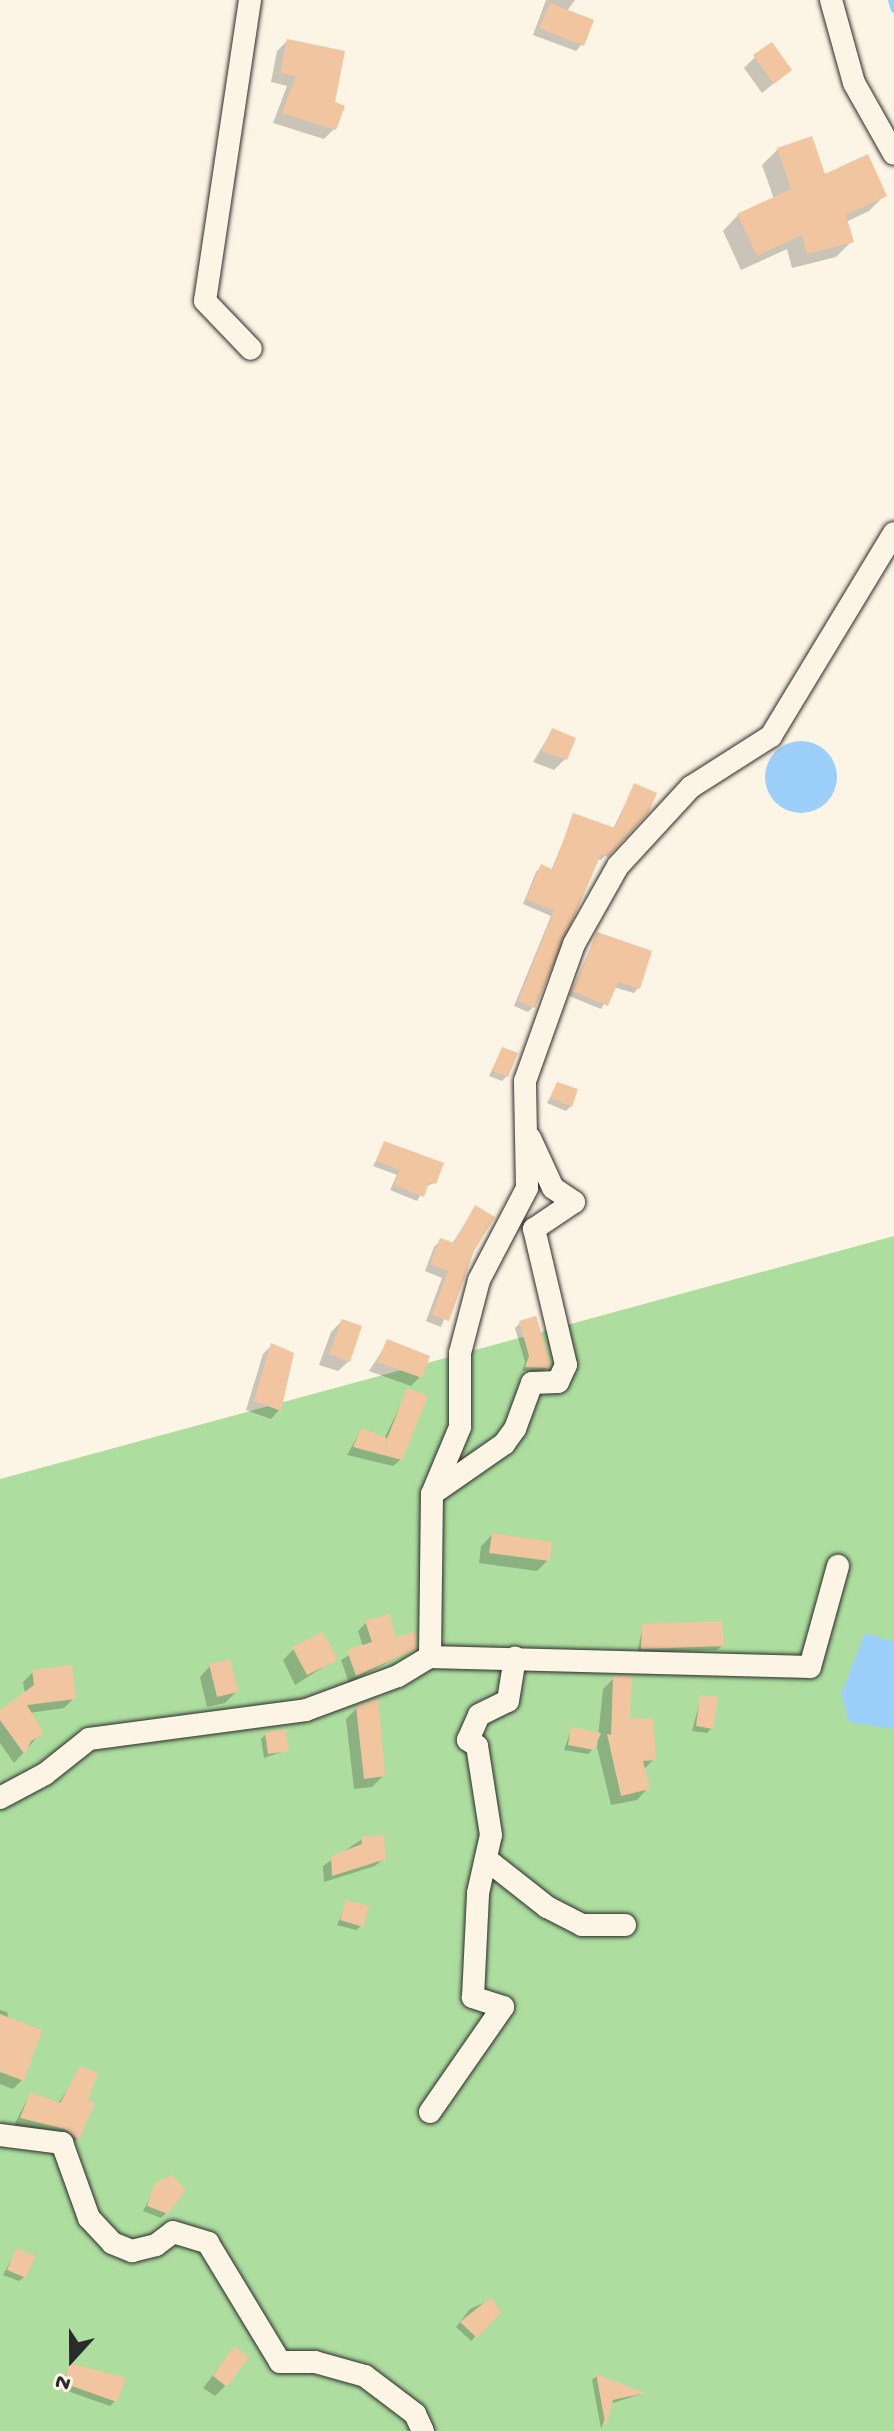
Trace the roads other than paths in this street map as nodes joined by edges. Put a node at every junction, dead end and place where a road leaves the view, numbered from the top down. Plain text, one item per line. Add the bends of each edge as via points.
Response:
1 (250, 0) edge
2 (831, 0) edge
3 (894, 154) edge
4 (251, 349) dead end
5 (894, 533) edge
6 (526, 1130) junction
7 (432, 1494) junction
8 (838, 1566) dead end
9 (430, 1657) junction
10 (515, 1658) junction
11 (0, 1798) edge
12 (486, 1859) junction
13 (625, 1925) dead end
14 (430, 2112) dead end
15 (0, 2135) edge
16 (423, 2431) edge

1 - 4 street via 205,301
2 - 3 street via 854,83
5 - 6 street via 771,736 691,787 618,866 574,944 525,1081
6 - 7 street via 527,1188 479,1280 460,1353 460,1427
6 - 7 street via 553,1188 574,1202 534,1229 566,1365 558,1382 532,1383 504,1444
7 - 9 street
8 - 10 street via 810,1667
9 - 10 street
9 - 11 street via 398,1676 306,1710 89,1739 45,1774
10 - 12 street via 508,1701 479,1715 468,1740 477,1746 486,1790 491,1835
12 - 13 street via 547,1907 582,1925
12 - 14 street via 478,1893 473,1997 503,2007
15 - 16 street via 62,2143 89,2218 112,2243 132,2251 156,2245 173,2232 208,2243 280,2362 315,2362 365,2376 415,2414

